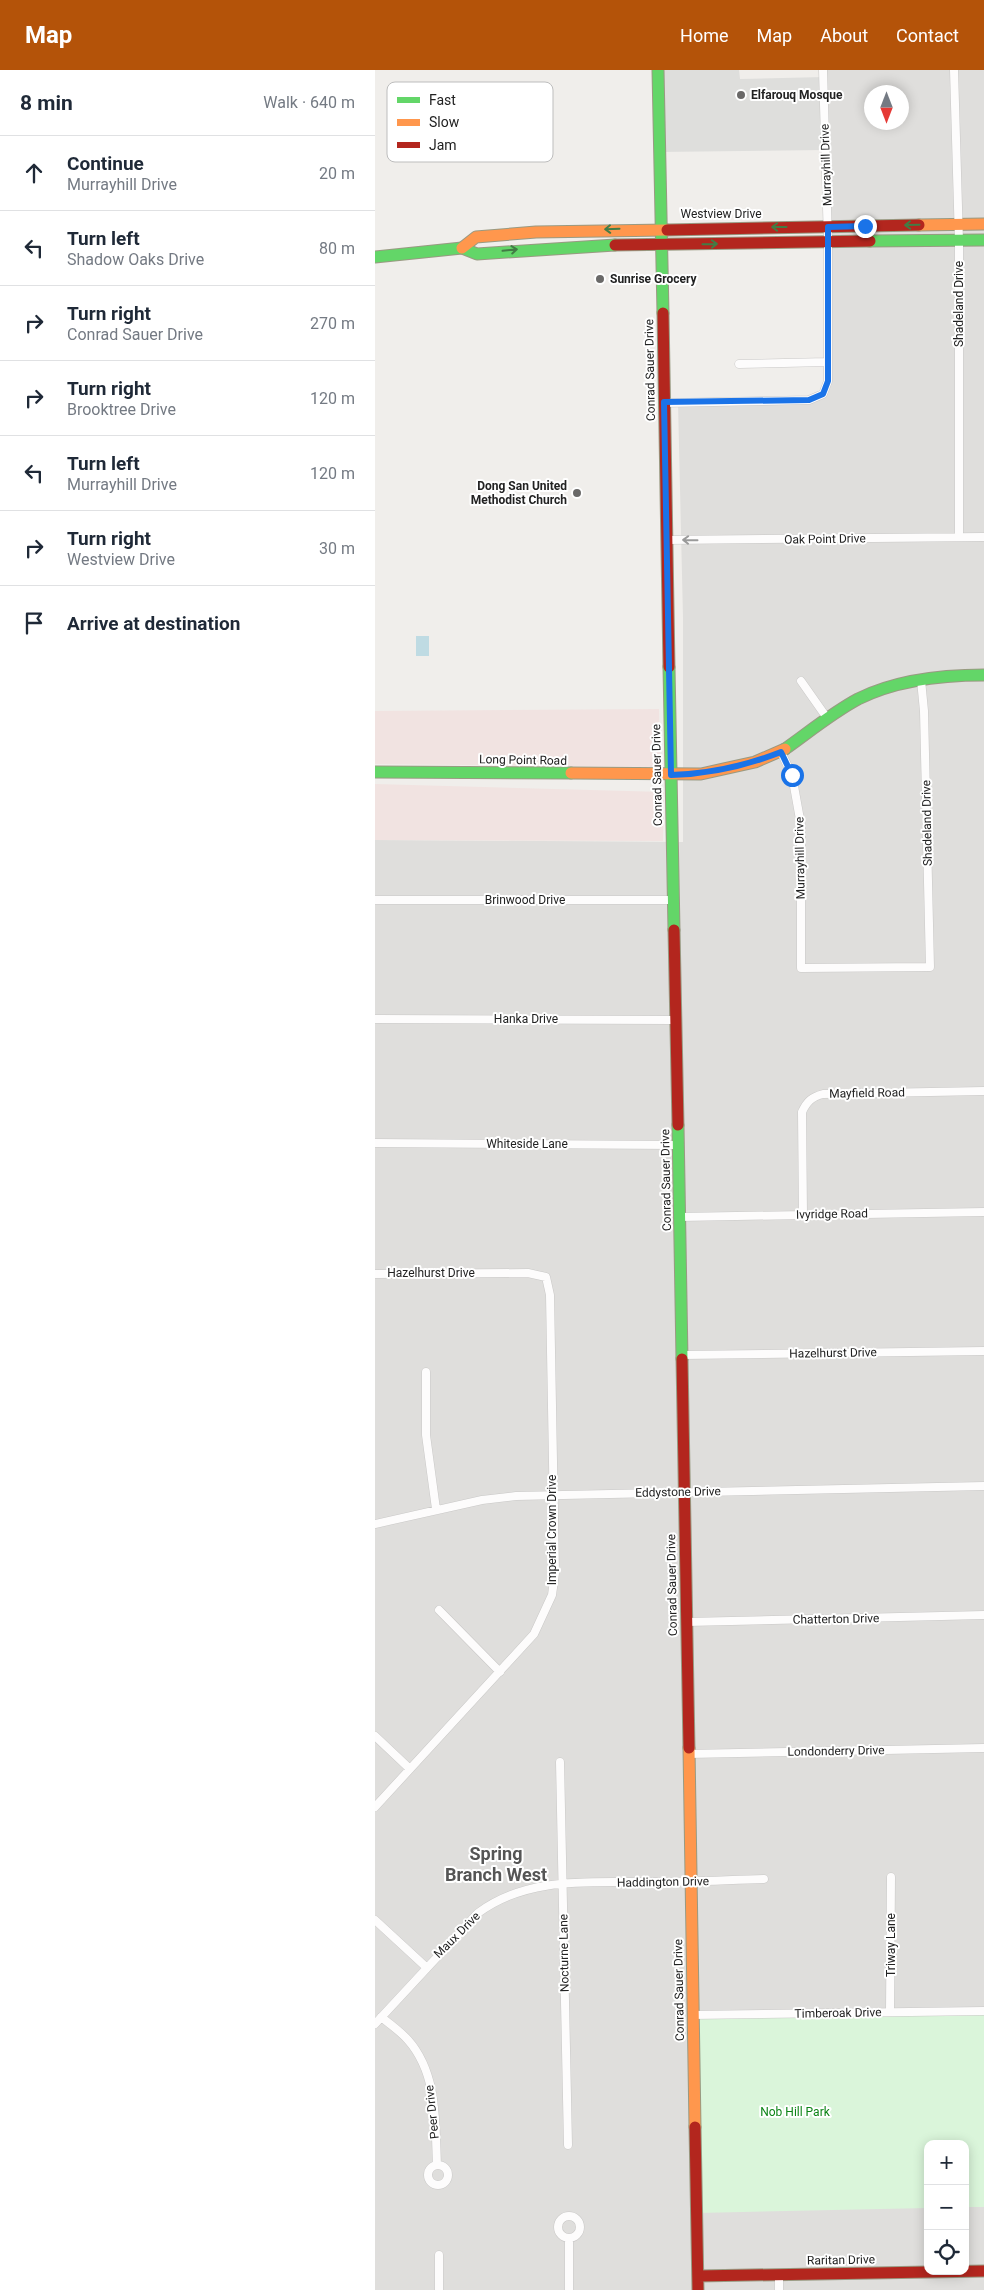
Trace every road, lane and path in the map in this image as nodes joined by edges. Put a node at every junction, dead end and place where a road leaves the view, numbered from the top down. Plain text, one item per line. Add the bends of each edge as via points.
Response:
1 (658, 70) edge
2 (823, 70) edge
3 (954, 70) edge
4 (959, 224) junction
5 (984, 224) edge
6 (828, 227) junction
7 (661, 228) junction
8 (984, 240) edge
9 (959, 241) junction
10 (828, 242) junction
11 (661, 245) junction
12 (462, 248) junction
13 (375, 257) edge
14 (827, 362) junction
15 (739, 364) dead end
16 (664, 402) junction
17 (959, 537) junction
18 (984, 537) edge
19 (667, 540) junction
20 (984, 675) edge
21 (921, 680) junction
22 (801, 681) dead end
23 (827, 718) junction
24 (781, 752) junction
25 (375, 772) edge
26 (671, 775) junction
27 (375, 900) edge
28 (674, 900) junction
29 (801, 968) joint
30 (375, 1019) edge
31 (677, 1020) junction
32 (984, 1091) edge
33 (375, 1143) edge
34 (678, 1145) junction
35 (984, 1212) edge
36 (803, 1215) junction
37 (681, 1217) junction
38 (375, 1274) edge
39 (546, 1277) joint
40 (984, 1351) edge
41 (682, 1355) junction
42 (426, 1372) dead end
43 (984, 1486) edge
44 (684, 1491) junction
45 (553, 1495) junction
46 (436, 1509) junction
47 (375, 1524) edge
48 (439, 1610) dead end
49 (984, 1615) edge
50 (687, 1622) junction
51 (500, 1672) junction
52 (375, 1736) edge
53 (984, 1748) edge
54 (687, 1754) junction
55 (560, 1762) dead end
56 (410, 1769) junction
57 (375, 1807) edge
58 (891, 1877) dead end
59 (764, 1879) dead end
60 (691, 1882) junction
61 (563, 1883) junction
62 (375, 1920) edge
63 (426, 1967) junction
64 (984, 2010) edge
65 (890, 2012) junction
66 (692, 2015) junction
67 (381, 2017) junction
68 (375, 2024) edge
69 (568, 2145) dead end
70 (437, 2165) dead end
71 (569, 2238) dead end
72 (439, 2255) dead end
73 (984, 2271) edge
74 (779, 2275) junction
75 (698, 2276) junction
76 (439, 2290) edge
77 (569, 2290) edge
78 (698, 2290) edge
79 (779, 2290) edge

1 - 7 street, Conrad Sauer Drive
2 - 6 street, Murrayhill Drive
3 - 4 street, Shadeland Drive
4 - 5 street, Westview Drive
4 -> 6 street, Westview Drive
4 - 9 street, Shadeland Drive
6 -> 7 street, Westview Drive
6 - 10 street, Murrayhill Drive
7 - 11 street, Conrad Sauer Drive
7 -> 12 street, Westview Drive via 476,237
8 - 9 street, Westview Drive
9 - 10 street, Westview Drive
9 - 17 street, Shadeland Drive
11 -> 10 street, Westview Drive
10 - 14 street, Murrayhill Drive
12 -> 11 street, Westview Drive via 477,254 544,247
11 - 16 street, Conrad Sauer Drive
12 - 13 street, Westview Drive
14 - 15 street
14 - 16 street, Murrayhill Drive via 828,381 823,394 809,400
16 - 19 street, Conrad Sauer Drive
17 - 18 street, Oak Point Drive
17 -> 19 street, Oak Point Drive
19 - 26 street, Conrad Sauer Drive
20 - 21 street, Long Point Road via 952,675
21 - 23 street, Long Point Road via 889,686 857,699
21 - 29 street, Shadeland Drive via 930,967
22 - 23 street
23 - 24 street, Long Point Road
24 - 26 street, Long Point Road via 731,769
24 - 29 street, Murrayhill Drive via 792,775 801,825
25 - 26 street, Long Point Road
26 - 28 street, Conrad Sauer Drive
27 - 28 street, Brinwood Drive
28 - 31 street, Conrad Sauer Drive
30 - 31 street, Hanka Drive
31 - 34 street, Conrad Sauer Drive
32 - 36 street, Mayfield Road via 823,1094 813,1097 802,1112
33 - 34 street, Whiteside Lane
34 - 37 street, Conrad Sauer Drive
35 - 36 street, Ivyridge Road
36 - 37 street, Ivyridge Road
37 - 41 street, Conrad Sauer Drive
38 - 39 street, Hazelhurst Drive via 528,1273
39 - 45 street, Imperial Crown Drive via 550,1295
40 - 41 street, Hazelhurst Drive
41 - 44 street, Conrad Sauer Drive
42 - 46 street via 426,1435
43 - 44 street, Eddystone Drive
44 - 45 street, Eddystone Drive
44 - 50 street, Conrad Sauer Drive
45 - 46 street, Eddystone Drive via 482,1500
45 - 51 street, Imperial Crown Drive via 555,1573 552,1595 535,1634
46 - 47 street, Eddystone Drive
48 - 51 street
49 - 50 street, Chatterton Drive
50 - 54 street, Conrad Sauer Drive
51 - 56 street, Imperial Crown Drive
52 - 56 street
53 - 54 street, Londonderry Drive
54 - 60 street, Conrad Sauer Drive
55 - 61 street, Nocturne Lane
56 - 57 street, Imperial Crown Drive
58 - 65 street, Triway Lane
59 - 60 street, Haddington Drive
60 - 61 street, Haddington Drive
60 - 66 street, Conrad Sauer Drive
61 - 63 street, Maux Drive via 516,1892 491,1903
61 - 69 street, Nocturne Lane
62 - 63 street
63 - 67 street, Maux Drive
64 - 65 street, Timberoak Drive
65 - 66 street, Timberoak Drive
66 - 75 street, Conrad Sauer Drive
67 - 68 street, Maux Drive
67 - 70 street, Peer Drive via 407,2039 426,2069 434,2110
71 - 77 street
72 - 76 street
73 - 74 street, Raritan Drive
74 - 75 street, Raritan Drive
74 - 79 street
75 - 78 street, Conrad Sauer Drive

